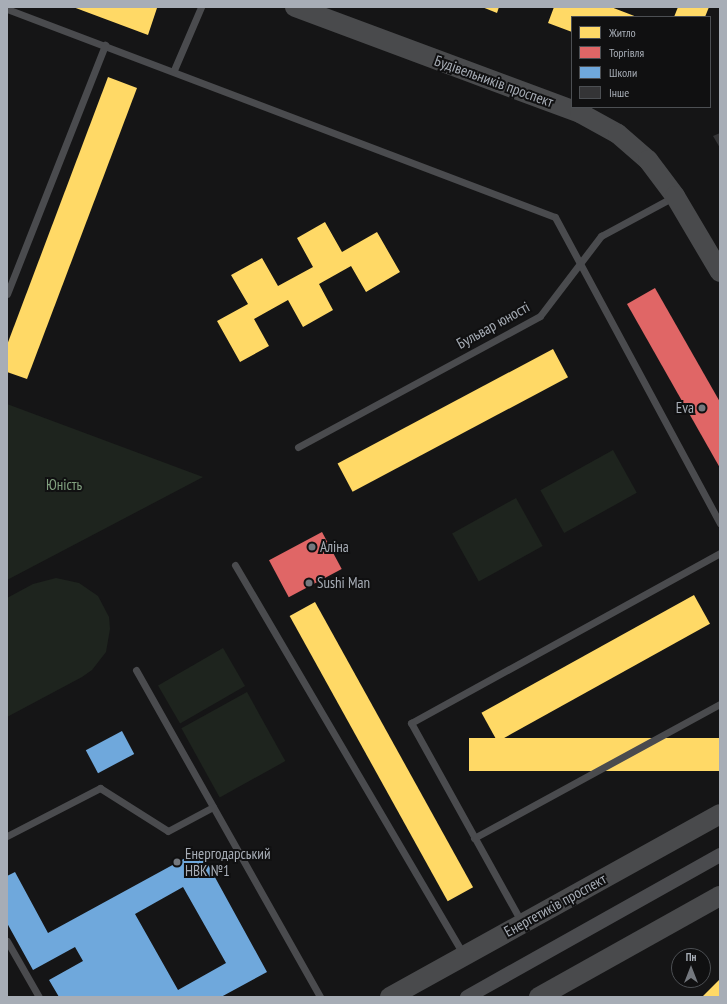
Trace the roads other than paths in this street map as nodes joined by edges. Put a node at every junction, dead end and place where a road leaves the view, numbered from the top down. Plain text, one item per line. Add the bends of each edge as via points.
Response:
1 (201, 7) edge
2 (295, 7) edge
3 (7, 9) edge
4 (104, 46) junction
5 (174, 70) junction
6 (675, 196) junction
7 (580, 264) junction
8 (720, 272) edge
9 (7, 294) edge
10 (298, 446) dead end
11 (720, 523) edge
12 (720, 554) edge
13 (235, 565) dead end
14 (136, 670) dead end
15 (720, 704) edge
16 (213, 807) junction
17 (720, 814) edge
18 (7, 836) edge
19 (474, 838) junction
20 (720, 855) edge
21 (720, 896) edge
22 (522, 924) junction
23 (7, 941) edge
24 (464, 956) junction
25 (39, 997) edge
26 (320, 997) edge
27 (390, 997) edge
28 (467, 997) edge
29 (539, 997) edge

1 - 5 lane
2 - 6 street, Будівельників проспект via 580,113 618,134 648,160
3 - 4 lane
4 - 5 lane
4 - 9 lane
5 - 7 lane via 555,217
6 - 7 lane, Бульвар юності via 601,236
6 - 8 street, Будівельників проспект
7 - 10 lane, Бульвар юності via 540,316
7 - 11 lane
12 - 19 lane via 411,723
13 - 24 lane
14 - 16 lane
15 - 19 lane
16 - 18 lane via 168,831 100,788
16 - 26 lane
17 - 22 street, Енергетиків проспект
19 - 22 lane
20 - 28 street
21 - 29 street
22 - 24 street, Енергетиків проспект
23 - 25 lane
24 - 27 street, Енергетиків проспект

